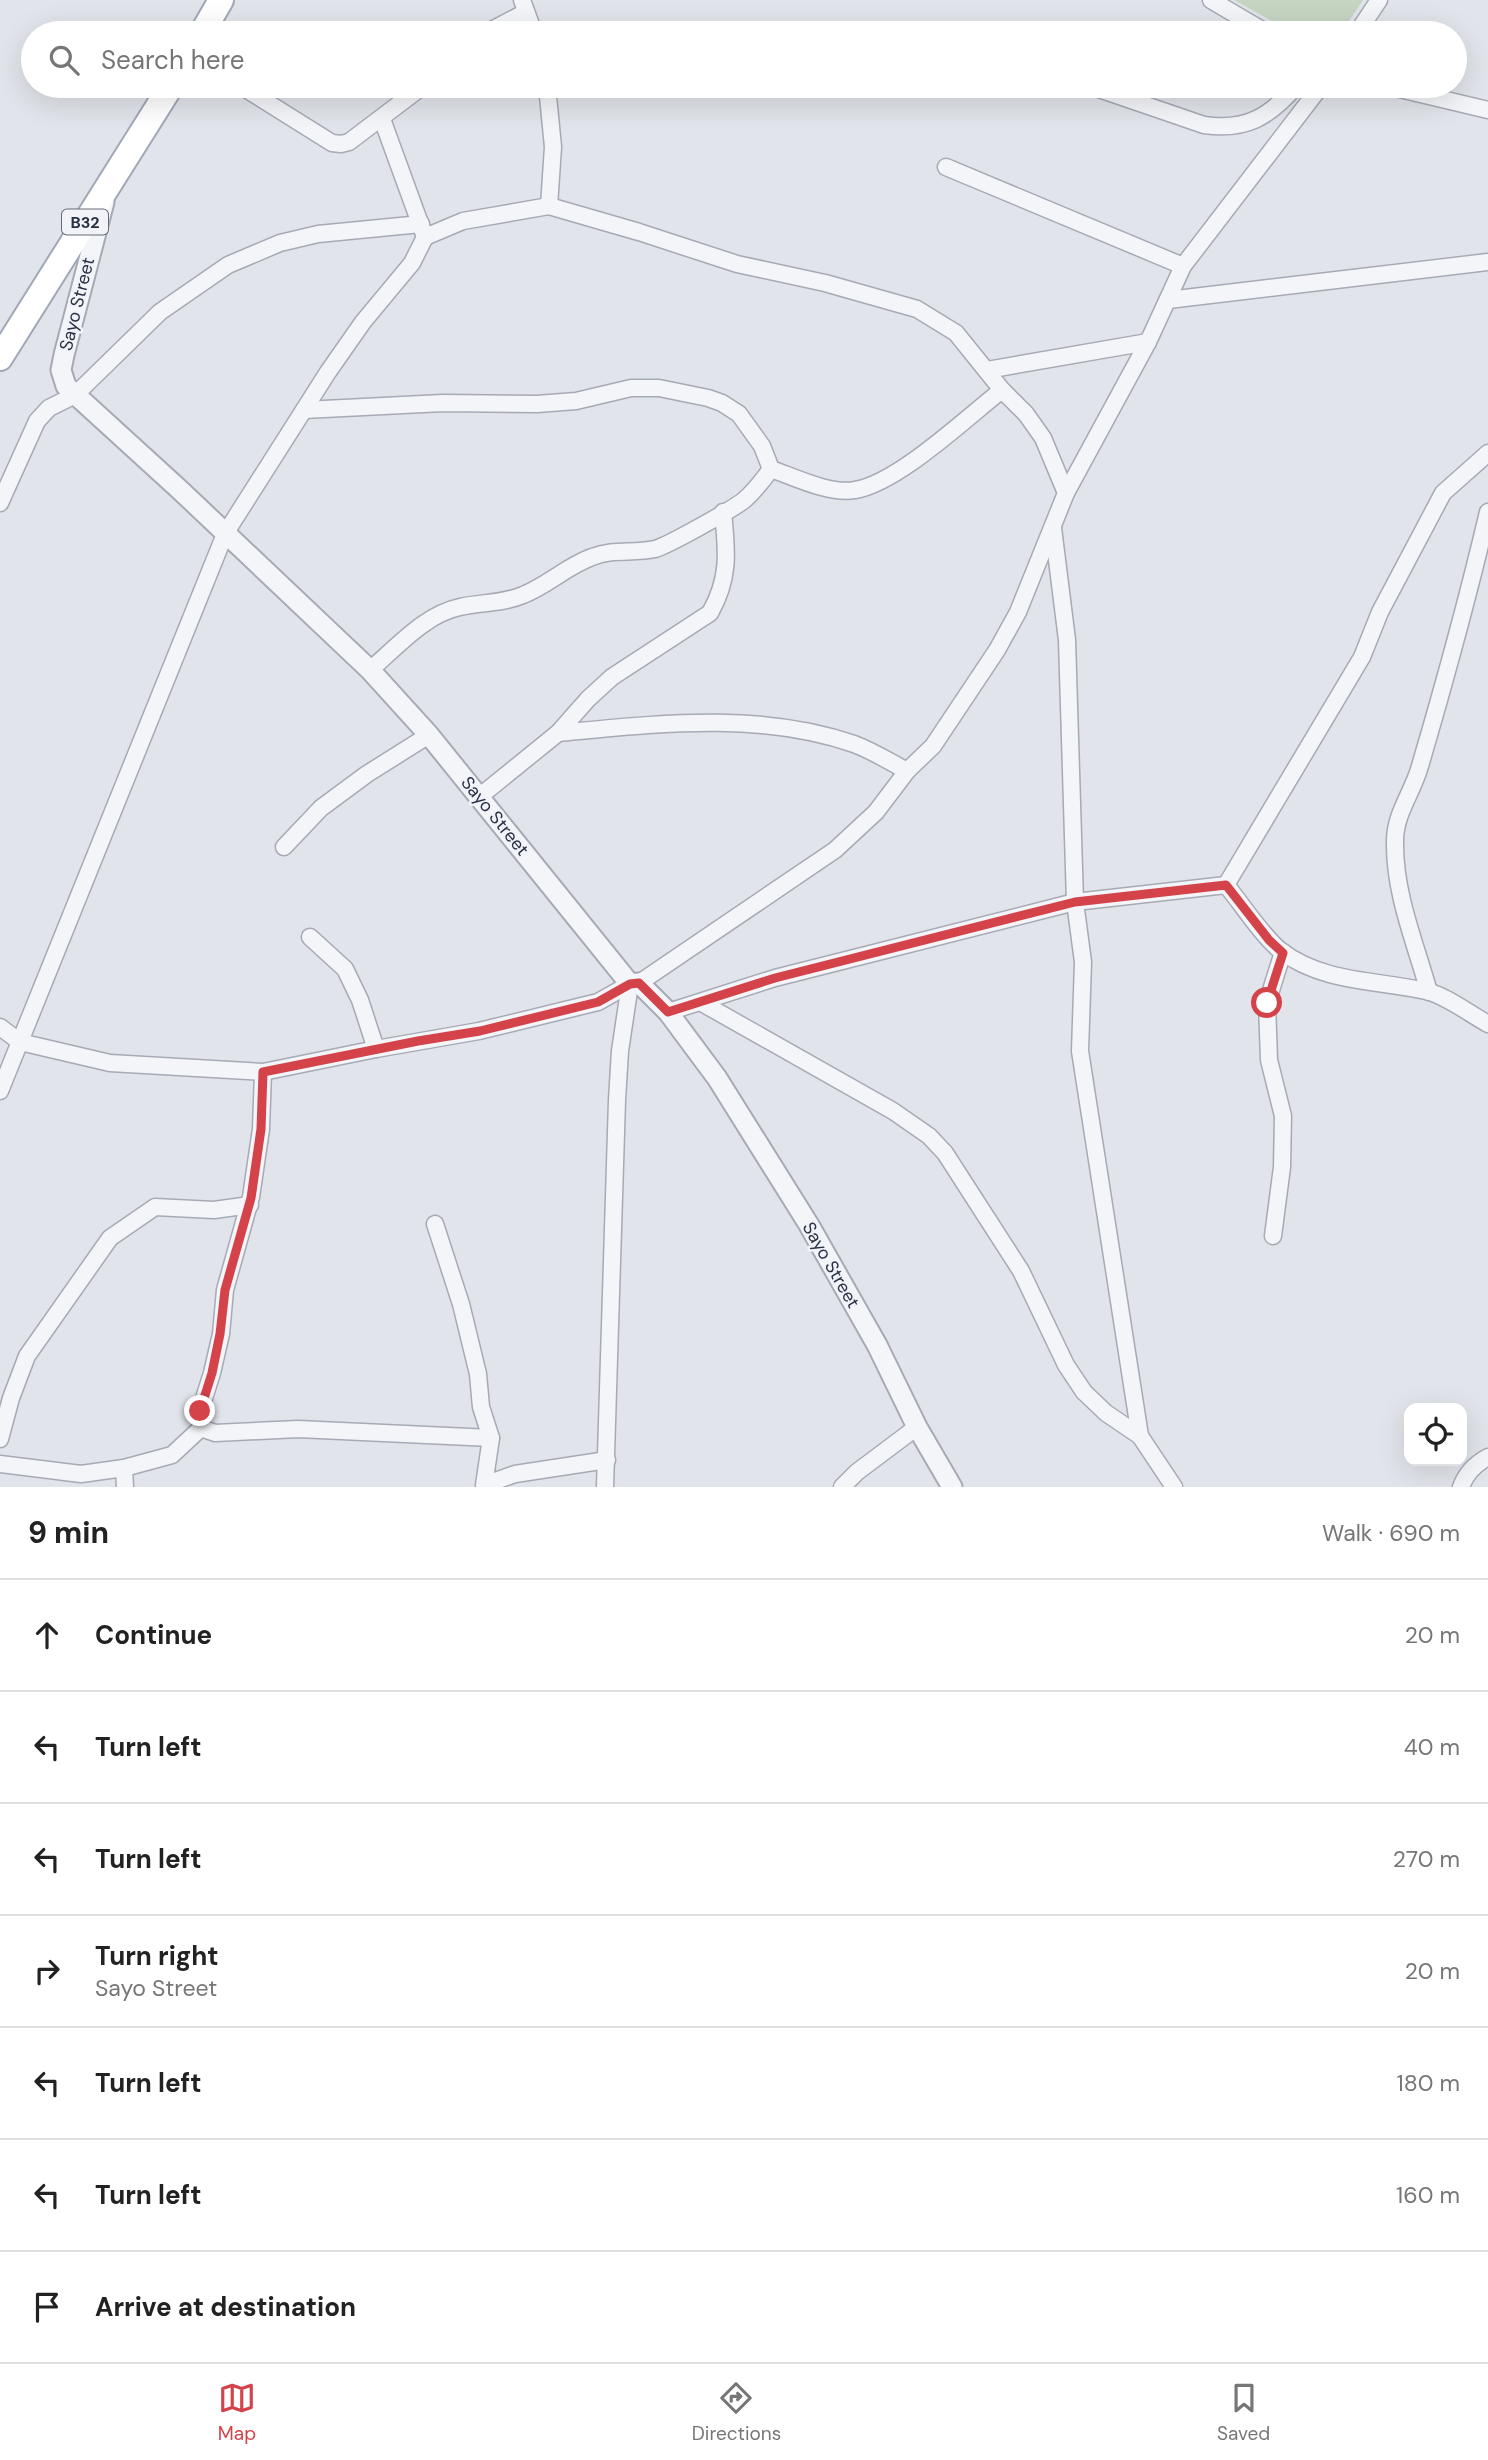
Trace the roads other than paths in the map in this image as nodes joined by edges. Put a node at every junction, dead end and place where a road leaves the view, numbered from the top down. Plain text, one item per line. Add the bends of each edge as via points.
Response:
1 (220, 0) edge
2 (1211, 0) edge
3 (1379, 0) edge
4 (524, 6) edge
5 (209, 21) edge
6 (503, 21) edge
7 (1247, 21) edge
8 (1365, 21) edge
9 (162, 98) edge
10 (260, 98) edge
11 (408, 98) edge
12 (548, 98) edge
13 (1125, 98) edge
14 (1284, 98) edge
15 (1312, 98) edge
16 (1438, 98) edge
17 (1488, 110) edge
18 (382, 119) junction
19 (946, 167) dead end
20 (109, 181) junction
21 (549, 205) junction
22 (423, 230) junction
23 (1488, 262) edge
24 (1184, 266) junction
25 (1168, 300) junction
26 (1149, 342) junction
27 (0, 358) edge
28 (987, 370) junction
29 (1002, 390) junction
30 (75, 395) junction
31 (304, 410) junction
32 (1488, 453) edge
33 (771, 469) junction
34 (1066, 493) junction
35 (0, 503) edge
36 (723, 512) junction
37 (1488, 512) edge
38 (1052, 526) junction
39 (225, 534) junction
40 (370, 670) junction
41 (558, 733) junction
42 (429, 735) junction
43 (907, 771) junction
44 (479, 797) junction
45 (284, 847) dead end
46 (1226, 885) junction
47 (1075, 902) junction
48 (310, 937) dead end
49 (1283, 953) junction
50 (635, 984) junction
51 (1429, 992) junction
52 (702, 1003) junction
53 (668, 1012) junction
54 (1488, 1024) edge
55 (0, 1027) edge
56 (20, 1042) junction
57 (376, 1049) junction
58 (263, 1072) junction
59 (4, 1076) edge
60 (0, 1091) edge
61 (250, 1205) junction
62 (435, 1224) dead end
63 (1273, 1237) dead end
64 (918, 1427) junction
65 (201, 1428) junction
66 (1140, 1436) junction
67 (491, 1438) junction
68 (0, 1439) edge
69 (1488, 1457) edge
70 (607, 1460) junction
71 (0, 1464) edge
72 (124, 1468) junction
73 (484, 1486) edge
74 (125, 1487) edge
75 (605, 1487) edge
76 (842, 1487) edge
77 (952, 1487) edge
78 (1174, 1487) edge
79 (1461, 1487) edge

1 - 5 main road
2 - 7 street
3 - 8 street
4 - 6 street
9 - 20 main road, B32
10 - 18 street via 331,143 349,142
11 - 18 street
12 - 21 street via 553,147
13 - 14 street via 1220,127 1257,120
15 - 24 street
16 - 17 street
18 - 22 street
19 - 24 street
20 - 27 main road, B32
20 - 30 street, Sayo Street via 61,370
21 - 22 street
21 - 28 street via 737,264 917,309 956,333
22 - 30 street via 318,234 280,243 228,265 160,312
22 - 31 street via 412,264 363,322
23 - 25 street
24 - 25 street
25 - 26 street
26 - 28 street
26 - 34 street
28 - 29 street
29 - 33 street via 898,472 854,491 834,490
29 - 34 street via 1043,438
30 - 35 street via 49,408 37,421
30 - 39 street, Sayo Street
31 - 33 street via 537,404 576,401 631,388 659,388 708,398 739,414 762,446
31 - 39 street
32 - 46 street via 1443,493 1380,612 1362,657
33 - 36 street via 754,492
34 - 38 street
36 - 40 street via 658,549 613,550 566,569 519,597 460,607 433,617
36 - 41 street via 725,577 710,613 612,677
37 - 51 street via 1462,622 1415,784 1399,812 1395,838 1401,898
38 - 43 street via 1018,612 997,650 933,746
38 - 47 street via 1068,640
39 - 40 street, Sayo Street
39 - 56 street
40 - 42 street, Sayo Street
41 - 43 street via 744,723 856,744
41 - 44 street
42 - 44 street, Sayo Street
42 - 45 street via 321,808
43 - 50 street via 876,812 835,850
44 - 50 street, Sayo Street
46 - 47 street
46 - 49 street
47 - 52 street via 775,978
47 - 66 street via 1083,962 1080,1051
48 - 57 street via 345,969
49 - 51 street via 1343,978
49 - 63 street via 1267,1003 1269,1060 1283,1116
50 - 53 street, Sayo Street
50 - 57 street via 598,1002 480,1031
50 - 70 street via 620,1051 617,1100
51 - 54 street
52 - 53 street
52 - 66 street via 929,1136 945,1153 1021,1271 1084,1392
53 - 64 street, Sayo Street via 717,1078 809,1225
55 - 56 street
56 - 58 street via 110,1062
56 - 59 street
57 - 58 street
58 - 61 street via 261,1129
59 - 60 street
61 - 65 street via 225,1290 218,1347 200,1411
61 - 68 street via 214,1210 155,1207 110,1238 27,1356
62 - 67 street via 461,1304
64 - 76 street
64 - 77 street, Sayo Street
65 - 67 street via 215,1433 298,1429
65 - 72 street via 172,1455
66 - 78 street
67 - 73 street
69 - 79 street via 1478,1462
70 - 73 street via 514,1474
70 - 75 street
71 - 72 street via 81,1474
72 - 74 street

